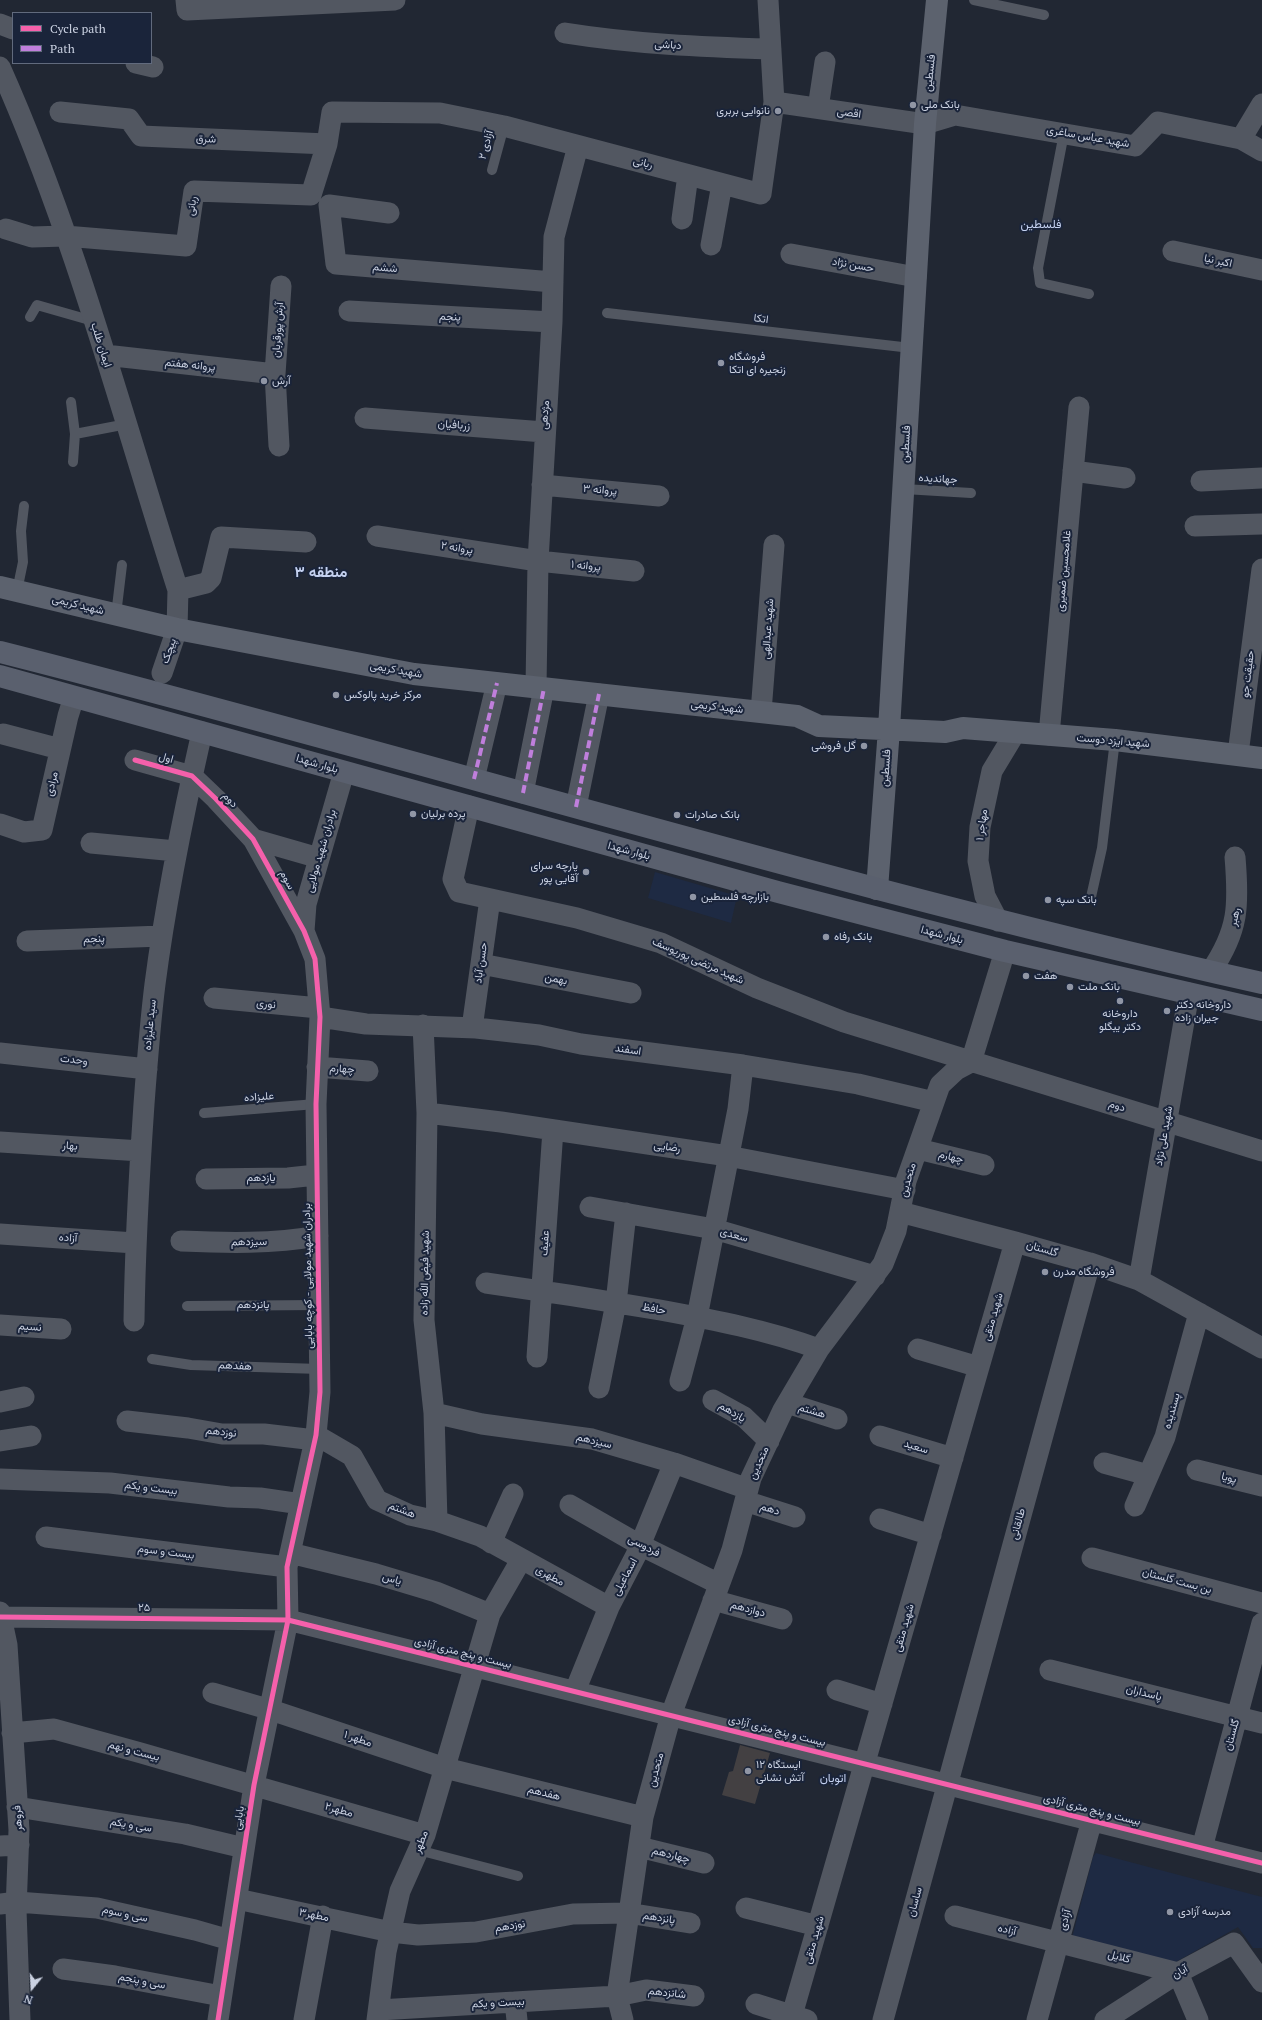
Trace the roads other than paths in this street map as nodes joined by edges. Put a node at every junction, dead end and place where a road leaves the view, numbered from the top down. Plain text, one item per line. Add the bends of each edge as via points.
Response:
1 (395, 0) edge
2 (768, 0) edge
3 (937, 0) edge
4 (974, 0) edge
5 (186, 5) edge
6 (1044, 15) dead end
7 (0, 24) edge
8 (12, 29) edge
9 (565, 33) dead end
10 (771, 49) junction
11 (825, 62) dead end
12 (0, 67) edge
13 (774, 102) junction
14 (1262, 104) edge
15 (818, 108) junction
16 (60, 112) dead end
17 (925, 124) junction
18 (504, 126) junction
19 (1064, 133) junction
20 (1241, 139) junction
21 (327, 144) junction
22 (578, 146) junction
23 (1262, 151) edge
24 (492, 170) dead end
25 (688, 175) junction
26 (722, 184) junction
27 (389, 212) dead end
28 (682, 219) dead end
29 (6, 229) dead end
30 (65, 236) junction
31 (711, 245) dead end
32 (1173, 251) dead end
33 (790, 254) dead end
34 (1262, 270) edge
35 (916, 277) junction
36 (553, 282) junction
37 (281, 286) dead end
38 (1089, 294) dead end
39 (349, 311) dead end
40 (607, 313) dead end
41 (30, 317) dead end
42 (94, 321) junction
43 (552, 322) junction
44 (911, 348) junction
45 (105, 355) junction
46 (275, 374) junction
47 (71, 402) dead end
48 (1079, 407) dead end
49 (364, 418) dead end
50 (127, 424) junction
51 (544, 432) junction
52 (75, 434) junction
53 (279, 446) dead end
54 (73, 462) dead end
55 (1073, 471) junction
56 (1125, 478) dead end
57 (1262, 478) edge
58 (1202, 481) dead end
59 (542, 485) junction
60 (904, 489) junction
61 (971, 493) dead end
62 (659, 496) dead end
63 (24, 506) dead end
64 (1262, 524) edge
65 (1195, 526) dead end
66 (377, 536) dead end
67 (306, 542) dead end
68 (774, 545) dead end
69 (538, 561) junction
70 (122, 566) dead end
71 (1262, 570) edge
72 (634, 571) dead end
73 (8, 589) edge
74 (178, 590) junction
75 (116, 615) junction
76 (176, 630) junction
77 (0, 652) edge
78 (38, 662) junction
79 (162, 673) dead end
80 (0, 676) edge
81 (497, 683) junction
82 (31, 685) junction
83 (540, 688) junction
84 (599, 694) junction
85 (74, 697) junction
86 (761, 712) junction
87 (889, 722) junction
88 (202, 732) junction
89 (1015, 733) junction
90 (3, 734) dead end
91 (1049, 735) junction
92 (1114, 740) junction
93 (60, 749) junction
94 (1238, 754) junction
95 (1262, 758) edge
96 (135, 760) dead end
97 (344, 772) junction
98 (192, 776) junction
99 (474, 779) junction
100 (523, 793) junction
101 (469, 806) junction
102 (576, 808) junction
103 (0, 824) edge
104 (253, 839) junction
105 (90, 843) dead end
106 (176, 851) junction
107 (1236, 857) dead end
108 (319, 858) junction
109 (877, 889) junction
110 (1091, 897) dead end
111 (490, 899) junction
112 (998, 921) junction
113 (304, 931) junction
114 (162, 936) junction
115 (27, 941) dead end
116 (1005, 951) junction
117 (481, 964) junction
118 (1210, 971) junction
119 (1262, 983) edge
120 (1189, 992) junction
121 (631, 993) dead end
122 (214, 998) dead end
123 (1262, 1010) edge
124 (320, 1012) junction
125 (423, 1025) junction
126 (472, 1028) junction
127 (0, 1053) edge
128 (971, 1062) junction
129 (743, 1065) junction
130 (317, 1067) junction
131 (147, 1069) junction
132 (368, 1071) dead end
133 (934, 1102) junction
134 (316, 1104) junction
135 (204, 1113) dead end
136 (427, 1113) junction
137 (1166, 1122) junction
138 (553, 1130) junction
139 (0, 1142) edge
140 (918, 1149) junction
141 (141, 1151) junction
142 (1262, 1151) edge
143 (728, 1156) junction
144 (984, 1165) dead end
145 (316, 1175) junction
146 (206, 1179) dead end
147 (905, 1190) junction
148 (590, 1207) dead end
149 (900, 1212) junction
150 (626, 1213) junction
151 (714, 1229) junction
152 (0, 1234) edge
153 (318, 1236) junction
154 (181, 1241) dead end
155 (1015, 1242) junction
156 (135, 1243) junction
157 (1090, 1263) junction
158 (874, 1276) junction
159 (1139, 1280) junction
160 (486, 1283) dead end
161 (541, 1291) junction
162 (616, 1302) junction
163 (319, 1305) junction
164 (186, 1306) dead end
165 (1199, 1314) junction
166 (697, 1317) junction
167 (134, 1321) dead end
168 (0, 1325) edge
169 (61, 1329) dead end
170 (1262, 1348) edge
171 (819, 1349) junction
172 (918, 1349) dead end
173 (537, 1357) dead end
174 (152, 1359) dead end
175 (979, 1366) junction
176 (320, 1369) junction
177 (680, 1381) dead end
178 (599, 1388) dead end
179 (24, 1397) dead end
180 (713, 1400) dead end
181 (0, 1402) edge
182 (787, 1403) junction
183 (434, 1413) junction
184 (836, 1419) dead end
185 (127, 1422) dead end
186 (31, 1436) dead end
187 (880, 1436) dead end
188 (316, 1438) junction
189 (769, 1440) junction
190 (0, 1442) edge
191 (953, 1458) junction
192 (674, 1463) junction
193 (1104, 1463) dead end
194 (1197, 1470) dead end
195 (1148, 1475) junction
196 (0, 1479) edge
197 (1262, 1486) edge
198 (513, 1494) dead end
199 (746, 1495) junction
200 (301, 1504) junction
201 (570, 1505) dead end
202 (1135, 1506) dead end
203 (795, 1517) dead end
204 (880, 1519) dead end
205 (437, 1521) junction
206 (931, 1535) junction
207 (46, 1536) dead end
208 (491, 1542) junction
209 (640, 1545) junction
210 (1092, 1558) dead end
211 (288, 1560) junction
212 (521, 1560) junction
213 (716, 1592) junction
214 (1262, 1603) edge
215 (609, 1607) junction
216 (490, 1614) junction
217 (0, 1616) edge
218 (782, 1619) dead end
219 (288, 1620) junction
220 (1262, 1623) edge
221 (474, 1666) junction
222 (1050, 1670) dead end
223 (837, 1690) dead end
224 (575, 1691) junction
225 (213, 1693) dead end
226 (882, 1704) junction
227 (270, 1710) junction
228 (671, 1715) junction
229 (1237, 1716) junction
230 (7, 1722) edge
231 (1262, 1723) edge
232 (865, 1764) junction
233 (445, 1768) junction
234 (7, 1776) edge
235 (947, 1784) junction
236 (254, 1785) junction
237 (17, 1807) junction
238 (643, 1817) junction
239 (1092, 1820) junction
240 (422, 1843) junction
241 (10, 1845) edge
242 (638, 1847) junction
243 (244, 1848) junction
244 (1202, 1848) junction
245 (704, 1863) dead end
246 (1262, 1863) edge
247 (518, 1876) dead end
248 (236, 1899) junction
249 (8, 1903) edge
250 (746, 1908) dead end
251 (628, 1913) junction
252 (322, 1916) junction
253 (955, 1916) dead end
254 (690, 1923) dead end
255 (818, 1926) junction
256 (391, 1932) junction
257 (230, 1940) junction
258 (1060, 1942) junction
259 (64, 1969) dead end
260 (1258, 1971) edge
261 (1178, 1973) junction
262 (221, 1996) junction
263 (617, 1996) junction
264 (694, 1996) dead end
265 (756, 2004) dead end
266 (516, 2011) edge
267 (378, 2015) edge
268 (800, 2018) edge
269 (1110, 2019) edge
270 (20, 2020) edge
271 (218, 2020) edge
272 (304, 2020) edge
273 (623, 2020) edge
274 (883, 2020) edge
275 (1038, 2020) edge
276 (1198, 2020) edge

1 - 5 street
2 - 10 street, ربانی
3 - 17 main road, فلسطین
4 - 6 lane
7 - 8 street
9 - 10 street, دباشی via 623,42
10 - 13 street, ربانی
11 - 15 street
12 - 30 street, ایمان طلب via 22,116
13 - 15 street, اقصی
13 - 26 street, ربانی via 761,194
14 - 20 street
15 - 17 street, اقصی
16 - 21 street, شرق via 129,119 141,136
17 - 19 street, شهید عباس ساغری via 955,115
17 - 35 main road, فلسطین
18 - 21 street, ربانی via 440,113 332,112
18 - 22 street, ربانی
18 - 24 lane, آزادی ۲
19 - 20 street, شهید عباس ساغری via 1135,146 1158,122
19 - 38 lane via 1038,268 1040,284
20 - 23 street, شهید عباس ساغری
21 - 30 street, ربانی via 311,194 194,191 186,246
22 - 25 street, ربانی
22 - 36 street, مژدهی via 554,237
25 - 26 street, ربانی
25 - 28 street
26 - 31 street
27 - 36 street, ششم via 329,205 336,264
29 - 30 street via 32,236
30 - 42 street, ایمان طلب
32 - 34 street, اکبر نیا
33 - 35 street, حسن نژاد
35 - 44 main road, فلسطین
36 - 43 street, مژدهی
37 - 46 street, آرش پورقربان
39 - 43 street, پنجم
40 - 44 lane, اتکا
41 - 42 lane via 37,304
42 - 45 street, ایمان طلب
43 - 51 street, مژدهی
44 - 60 main road, فلسطین
45 - 46 street, پروانه هفتم
45 - 50 street, ایمان طلب
46 - 53 street, آرش پورقربان
47 - 52 lane
48 - 55 street, غلامحسین ضمیری
49 - 51 street, زربافیان
50 - 52 lane
50 - 74 street, ایمان طلب
51 - 59 street, مژدهی
52 - 54 lane
55 - 56 street
55 - 91 street, غلامحسین ضمیری
57 - 58 street
59 - 62 street, پروانه ۳
59 - 69 street, مژدهی
60 - 61 lane, جهاندیده
60 - 87 main road, فلسطین
63 - 73 lane via 21,531 23,562
64 - 65 street
66 - 69 street, پروانه ۲
67 - 74 street via 221,538 211,578 206,583
68 - 86 street, شهید عبدالهی
69 - 72 street, پروانه ۱
69 - 83 street, مژدهی
70 - 75 lane
71 - 94 street, حقیقت جو
73 - 75 main road, شهید کریمی
74 - 76 street, ایمان طلب
75 - 76 main road, شهید کریمی
76 - 79 street, پیچک
76 - 81 main road, شهید کریمی via 414,674
77 - 78 main road
78 - 82 main road
78 - 99 main road
80 - 82 main road, بلوار شهدا
81 - 83 main road, شهید کریمی
81 - 99 street
82 - 85 main road, بلوار شهدا
83 - 84 main road, شهید کریمی
83 - 100 street, مژدهی
84 - 86 main road, شهید کریمی
84 - 102 street
85 - 88 main road, بلوار شهدا
85 - 93 street, مرادی
86 - 87 main road, شهید کریمی via 797,716 820,711
87 - 89 main road, شهید ایزد دوست via 948,719 963,728
87 - 109 main road, فلسطین
88 - 97 main road, بلوار شهدا
88 - 98 street, سید علیزاده
89 - 91 main road, شهید ایزد دوست
89 - 112 street, مهاجر ۱ via 992,771 980,827 978,861 985,896
90 - 93 street
91 - 92 main road, شهید ایزد دوست
92 - 94 main road, شهید ایزد دوست
92 - 110 lane via 1102,848
93 - 103 street, مرادی via 42,830 24,832
94 - 95 main road, شهید ایزد دوست
96 - 98 street, اول
97 - 101 main road, بلوار شهدا
97 - 108 street, برادران شهید مولایی
98 - 104 street, دوم
98 - 106 street, سید علیزاده
99 - 100 main road
100 - 102 main road
101 - 111 street, شهید مرتضی پوریوسف via 453,879 459,892
101 - 116 main road, بلوار شهدا via 778,892
102 - 109 main road
104 - 108 street
104 - 113 street, سوم
105 - 106 street
106 - 114 street, سید علیزاده
107 - 118 street, رهبر via 1238,896 1235,922 1223,953
108 - 113 street, برادران شهید مولایی via 306,904
109 - 112 main road
111 - 117 street, حسن آباد
111 - 128 street, شهید مرتضی پوریوسف via 577,918 661,943 757,988 844,1022
112 - 118 main road
113 - 124 street, برادران شهید مولایی - کوچه بابایی via 315,959
114 - 115 street, پنجم
114 - 131 street, سید علیزاده
116 - 120 main road, بلوار شهدا
116 - 128 street
117 - 121 street, بهمن
117 - 126 street, حسن آباد
118 - 119 main road
120 - 123 main road, بلوار شهدا
120 - 137 street, شهید علی نژاد
122 - 124 street, نوری
124 - 125 street, اسفند via 366,1024
124 - 130 street, برادران شهید مولایی - کوچه بابایی
125 - 126 street, اسفند
125 - 136 street, شهید فیض الله زاده
126 - 129 street, اسفند via 539,1035 581,1044
127 - 131 street, وحدت
128 - 133 street, متحدین via 956,1070 940,1085
128 - 137 street, دوم
129 - 133 street, اسفند via 858,1084
129 - 143 street via 738,1109
130 - 132 street, چهارم
130 - 134 street, برادران شهید مولایی - کوچه بابایی
131 - 141 street, سید علیزاده
133 - 140 street, متحدین
134 - 135 lane, علیزاده
134 - 145 street, برادران شهید مولایی - کوچه بابایی
136 - 138 street, رضایی
136 - 183 street, شهید فیض الله زاده via 424,1320
137 - 142 street, دوم
137 - 159 street, شهید علی نژاد
138 - 143 street, رضایی
138 - 161 street, عفیف
139 - 141 street, بهار
140 - 144 street, چهارم
140 - 147 street, متحدین
141 - 156 street, سید علیزاده
143 - 147 street, رضایی
143 - 151 street
145 - 146 street, یازدهم
145 - 153 street, برادران شهید مولایی - کوچه بابایی
147 - 149 street, متحدین
148 - 150 street, سعدی
149 - 155 street, گلستان
149 - 158 street, متحدین via 884,1264
150 - 151 street, سعدی
150 - 162 street
151 - 158 street, سعدی
151 - 166 street
152 - 156 street, آزاده
153 - 154 street, سیزدهم via 258,1243
153 - 163 street, برادران شهید مولایی - کوچه بابایی
155 - 157 street, گلستان
155 - 175 street, شهید متقی
156 - 167 street, سید علیزاده
157 - 159 street, گلستان
157 - 235 street, طالقانی
158 - 171 street, متحدین
159 - 165 street, گلستان
160 - 161 street, حافظ
161 - 162 street, حافظ
161 - 173 street, عفیف
162 - 166 street, حافظ
162 - 178 street
163 - 164 lane, پانزدهم
163 - 176 street, برادران شهید مولایی - کوچه بابایی
165 - 170 street, گلستان
165 - 195 street, پسندیده via 1165,1437
166 - 171 street, حافظ via 758,1330
166 - 177 street
168 - 169 street, نسیم
171 - 182 street, متحدین
172 - 175 street
174 - 176 lane, هفدهم via 191,1365
175 - 191 street, شهید متقی
176 - 188 street, برادران شهید مولایی - کوچه بابایی
179 - 181 street
180 - 189 street, یازدهم via 744,1417
182 - 184 street, هشتم
182 - 189 street, متحدین
183 - 192 street, سیزدهم via 482,1424 592,1439
183 - 205 street, شهید فیض الله زاده
185 - 188 street, نوزدهم via 222,1434
186 - 190 street
187 - 191 street, سعید
188 - 200 street, برادران شهید مولایی - کوچه بابایی
188 - 205 street, هشتم via 352,1456 377,1500 410,1515
189 - 199 street, متحدین
191 - 206 street, شهید متقی
192 - 199 street, سیزدهم
192 - 209 street, اسماعیلی
193 - 195 street
194 - 197 street, پویا
195 - 202 street, پسندیده
196 - 200 street, بیست و یکم via 110,1483
198 - 208 street
199 - 203 street, دهم
199 - 213 street, متحدین via 732,1550
200 - 211 street, برادران شهید مولایی - کوچه بابایی
201 - 209 street, فردوسی
204 - 206 street
205 - 208 street, هشتم
206 - 226 street, شهید متقی
207 - 211 street, بیست و سوم
208 - 212 street, مطهری
209 - 213 street, فردوسی
209 - 215 street, اسماعیلی
210 - 214 street, بن بست گلستان
211 - 216 street, یاس via 376,1574 436,1592
211 - 219 street, برادران شهید مولایی - کوچه بابایی
212 - 215 street, مطهری
212 - 216 street, مطهر
213 - 218 street, دوازدهم
213 - 228 street, متحدین
215 - 224 street, اسماعیلی
216 - 221 street, مطهر
217 - 219 street, ۲۵
217 - 230 street, فروهر via 7,1645
219 - 221 street, بیست و پنج متری آزادی
219 - 227 street, بابایی
220 - 229 street, گلستان
221 - 224 street, بیست و پنج متری آزادی
221 - 233 street, مطهر
222 - 229 street, پاسداران
223 - 226 street
224 - 228 street, بیست و پنج متری آزادی
225 - 227 street, مطهر ۱
226 - 232 street, شهید متقی
227 - 233 street, مطهر ۱
227 - 236 street, بابایی
228 - 232 street, بیست و پنج متری آزادی
228 - 238 street, متحدین
229 - 231 street, پاسداران
229 - 244 street, گلستان
230 - 234 street, فروهر
230 - 236 street, بیست و نهم via 54,1730
232 - 235 street, بیست و پنج متری آزادی
232 - 255 street, شهید متقی
233 - 238 street, هفدهم
233 - 240 street, مطهر
234 - 237 street, فروهر
235 - 239 street, بیست و پنج متری آزادی
235 - 274 street, ساسان
236 - 240 street, مطهر۲
236 - 243 street, بابایی
237 - 241 street, فروهر
237 - 243 street, سی و یکم via 185,1834
238 - 242 street, متحدین
239 - 244 street, بیست و پنج متری آزادی
239 - 258 street, آزادی
240 - 247 lane
240 - 256 street, مطهر via 400,1891
241 - 249 street, فروهر
242 - 245 street, چهاردهم
242 - 251 street, متحدین
243 - 248 street, بابایی
244 - 246 street, بیست و پنج متری آزادی
248 - 252 street, مطهر۳
248 - 257 street, بابایی
249 - 257 street, سی و سوم via 97,1908
249 - 270 street, فروهر
250 - 255 street
251 - 254 street, پانزدهم
251 - 256 street, نوزدهم via 573,1914 476,1932 418,1935
251 - 263 street, متحدین
252 - 256 street, مطهر۳
252 - 272 street
253 - 258 street, آزاده
255 - 268 street, شهید متقی
256 - 267 street, مطهر
257 - 262 street, بابایی
258 - 261 street, گلایل
258 - 275 street, آزادی
259 - 262 street, سی و پنجم
260 - 261 street, آبان via 1234,1943
261 - 269 street, آبان
261 - 276 street
262 - 271 street, بابایی
263 - 264 street, شانزدهم via 646,1990
263 - 266 street, بیست و یکم
263 - 273 street, متحدین
265 - 268 street
266 - 267 street, بیست و یکم

